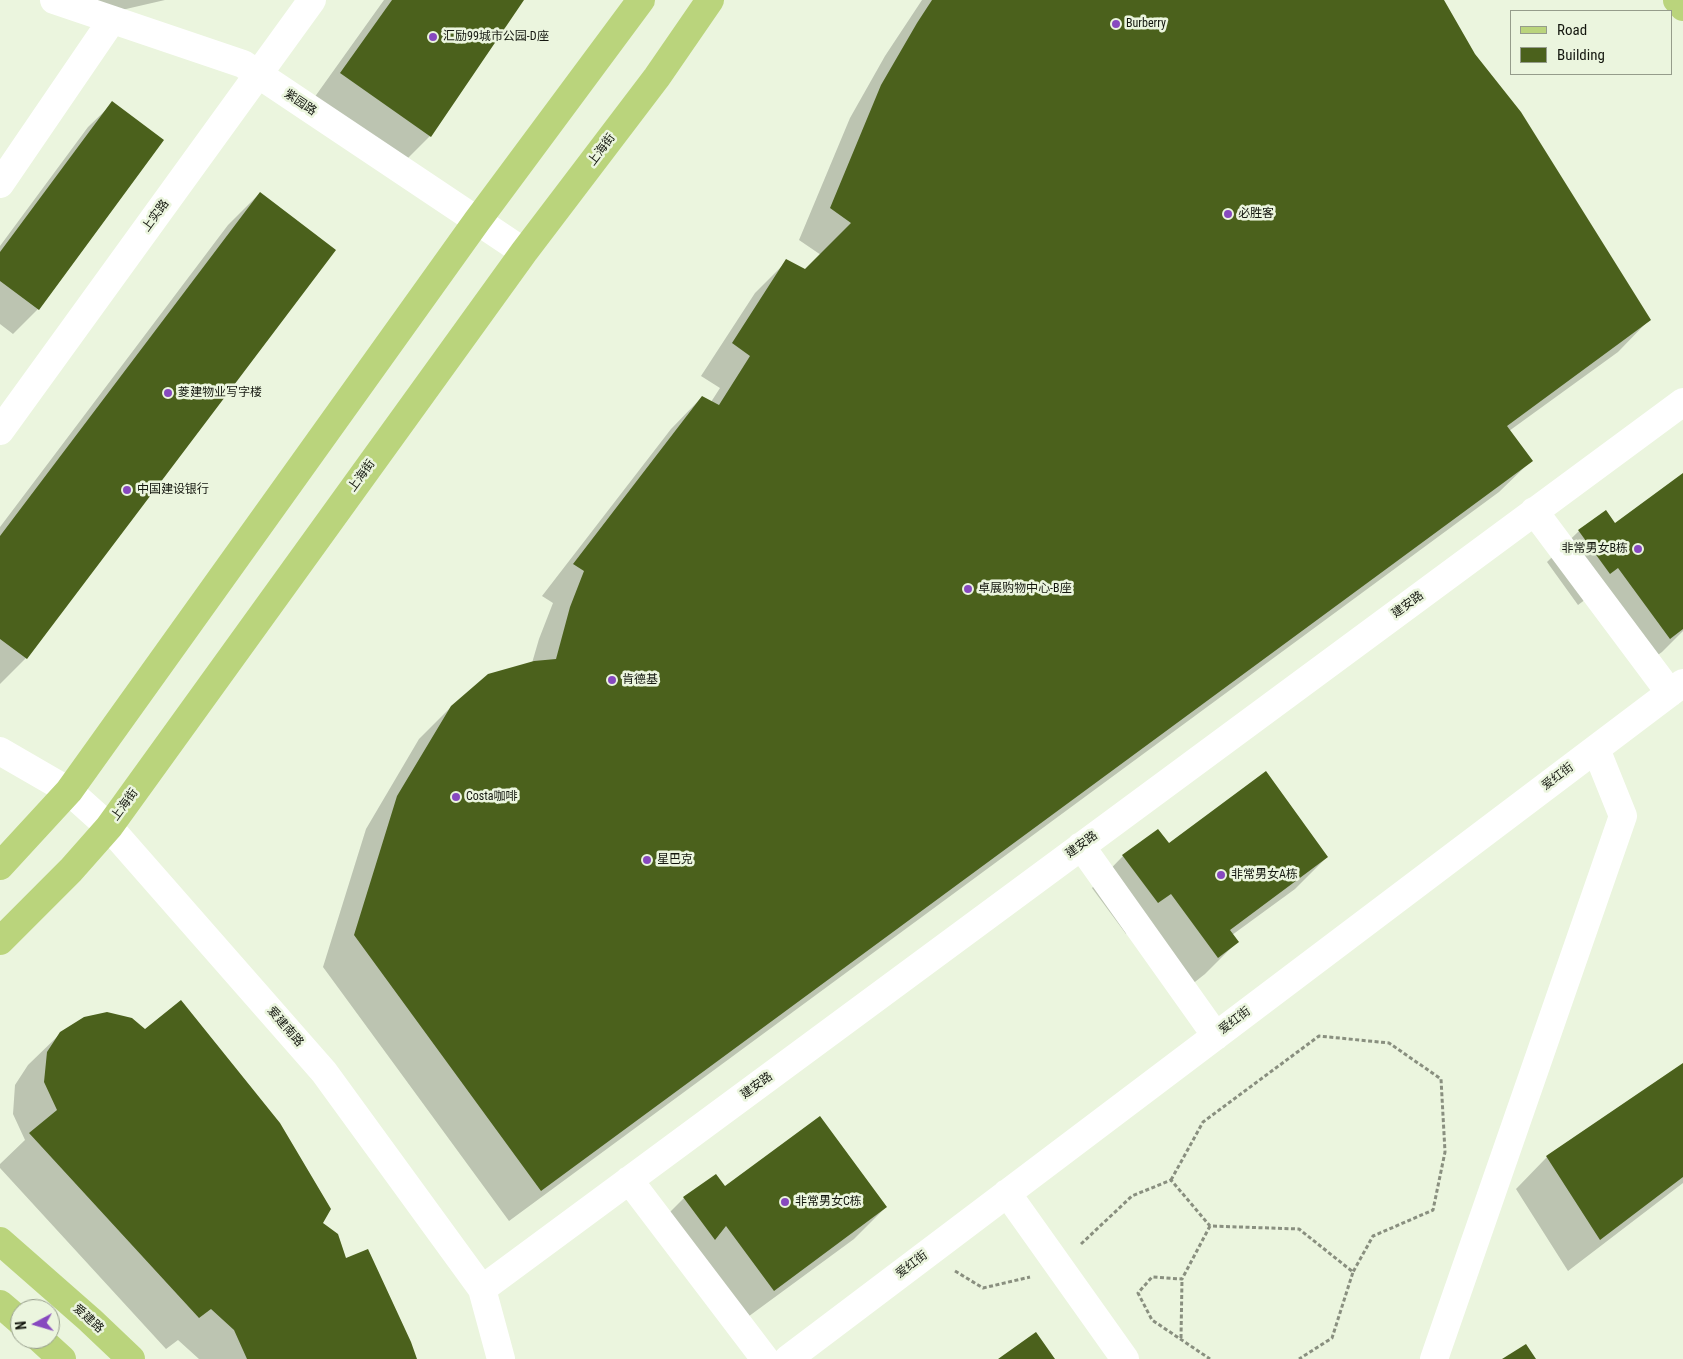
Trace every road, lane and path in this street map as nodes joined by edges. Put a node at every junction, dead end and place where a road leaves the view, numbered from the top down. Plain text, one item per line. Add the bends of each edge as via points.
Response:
1 (54, 0) edge
2 (312, 0) edge
3 (641, 0) edge
4 (710, 0) edge
5 (1677, 0) edge
6 (1683, 7) edge
7 (112, 20) junction
8 (258, 74) junction
9 (0, 184) edge
10 (477, 221) junction
11 (524, 252) junction
12 (1683, 402) edge
13 (0, 431) edge
14 (1534, 511) junction
15 (1676, 688) edge
16 (1596, 749) junction
17 (0, 751) edge
18 (70, 791) junction
19 (109, 827) junction
20 (1082, 846) junction
21 (0, 866) edge
22 (0, 941) edge
23 (1216, 1036) junction
24 (629, 1180) junction
25 (1171, 1180) dead end
26 (1007, 1193) junction
27 (0, 1240) edge
28 (1353, 1272) junction
29 (1182, 1279) junction
30 (482, 1289) junction
31 (0, 1304) edge
32 (10, 1312) edge
33 (1180, 1338) junction
34 (51, 1349) edge
35 (798, 1356) edge
36 (62, 1359) edge
37 (131, 1359) edge
38 (501, 1359) edge
39 (765, 1359) edge
40 (1125, 1359) edge
41 (1210, 1359) edge
42 (1299, 1359) edge
43 (1434, 1359) edge

1 - 7 street, 紫园路
2 - 8 street, 上实路
3 - 10 main road
4 - 11 main road, 上海街 via 657,77
5 - 6 main road
7 - 8 street, 紫园路 via 236,62
7 - 9 street
8 - 10 street, 紫园路
8 - 13 street, 上实路
10 - 11 street, 紫园路
10 - 18 main road
11 - 19 main road, 上海街
12 - 14 street, 建安路
14 - 15 street
14 - 20 street, 建安路
15 - 16 street, 爱红街
16 - 23 street, 爱红街
16 - 43 street via 1623,816
17 - 18 street, 爱建南路
18 - 19 street, 爱建南路
18 - 21 main road
19 - 22 main road, 上海街
19 - 30 street, 爱建南路 via 324,1072
20 - 23 street
20 - 24 street, 建安路
23 - 26 street, 爱红街
24 - 30 street, 建安路
24 - 39 street
25 - 28 path via 1203,1122 1319,1036 1388,1043 1441,1079 1444,1152 1433,1210 1373,1236
26 - 35 street, 爱红街
26 - 40 street
27 - 37 main road, 爱建路
28 - 29 path via 1299,1229 1210,1226
28 - 42 path via 1332,1338
29 - 33 path
29 - 33 path via 1152,1277 1138,1293 1152,1320
30 - 38 street, 爱建南路
31 - 32 main road
33 - 41 path
34 - 36 main road

